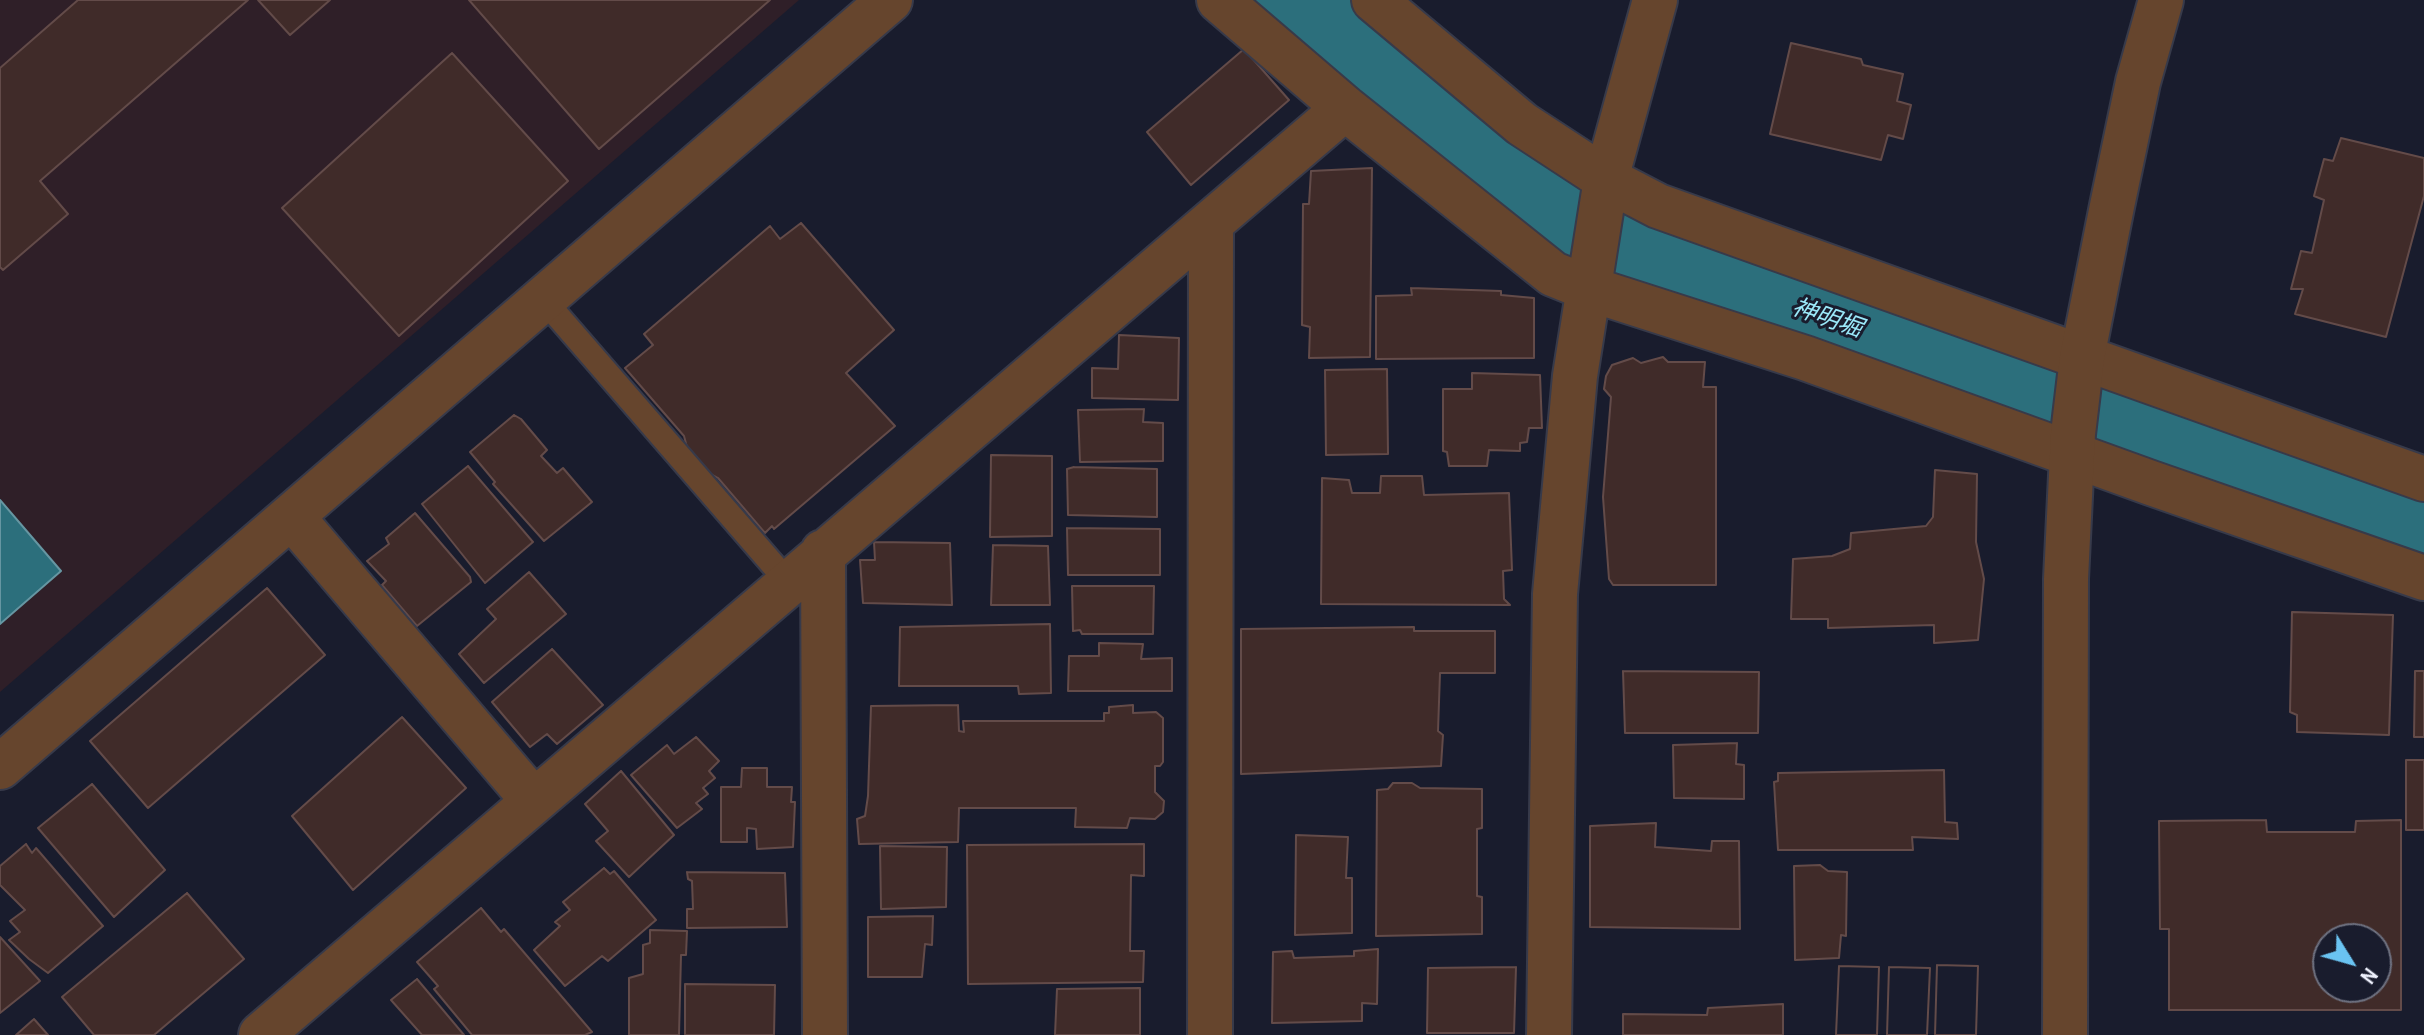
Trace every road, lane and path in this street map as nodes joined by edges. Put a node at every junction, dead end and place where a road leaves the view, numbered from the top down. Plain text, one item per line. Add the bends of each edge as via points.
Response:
1 (890, 0) edge
2 (1219, 0) edge
3 (1374, 0) edge
4 (1655, 0) edge
5 (2161, 0) edge
6 (1345, 108) junction
7 (1606, 179) junction
8 (1211, 223) junction
9 (1590, 289) junction
10 (543, 299) junction
11 (2080, 368) junction
12 (2072, 444) junction
13 (2424, 479) edge
14 (292, 517) junction
15 (823, 552) junction
16 (2424, 578) edge
17 (788, 582) junction
18 (0, 767) edge
19 (533, 800) junction
20 (261, 1035) edge
21 (825, 1035) edge
22 (1210, 1035) edge
23 (1549, 1035) edge
24 (2065, 1035) edge

1 - 10 street
2 - 6 street
3 - 7 street via 1522,124
4 - 7 street
5 - 11 street via 2138,82
6 - 8 street
6 - 9 street via 1553,274
7 - 9 street
7 - 11 street via 1658,206
8 - 15 street
8 - 22 street
9 - 12 street
9 - 23 street via 1575,376 1555,594
10 - 14 street
10 - 17 lane
11 - 12 street
11 - 13 street
12 - 16 street
12 - 24 street via 2065,594
14 - 18 street
14 - 19 street
15 - 17 street
15 - 21 street
17 - 19 street
19 - 20 street

